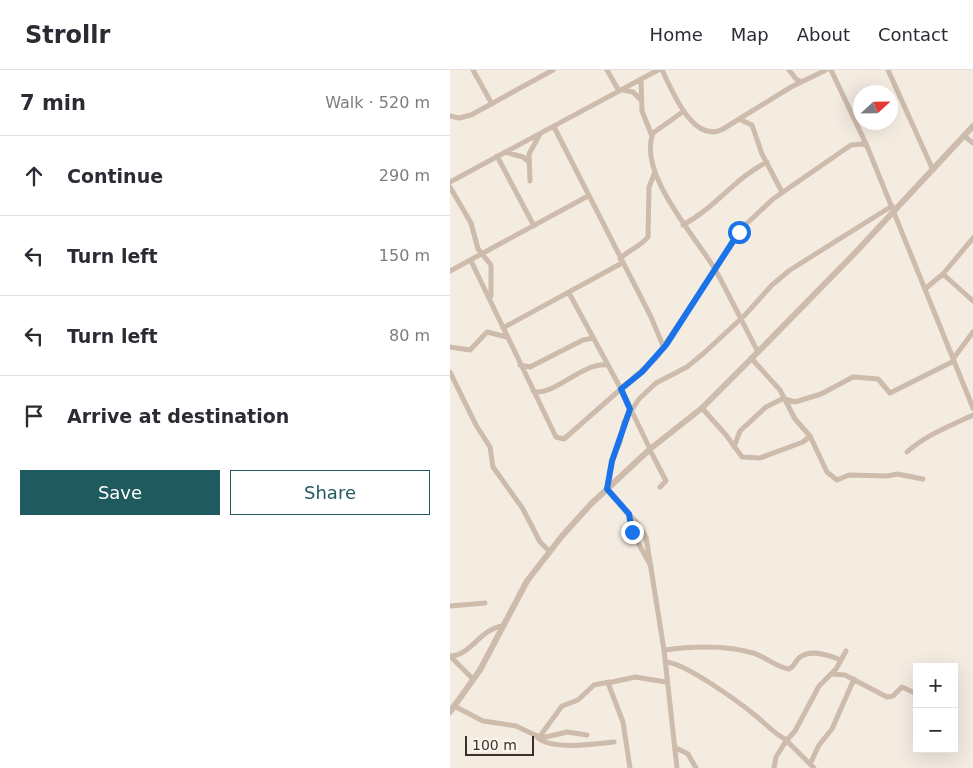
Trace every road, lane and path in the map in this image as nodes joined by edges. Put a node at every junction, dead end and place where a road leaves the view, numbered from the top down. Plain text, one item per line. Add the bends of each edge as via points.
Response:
1 (473, 70) edge
2 (553, 70) edge
3 (607, 70) edge
4 (658, 70) edge
5 (662, 70) edge
6 (790, 70) edge
7 (826, 70) edge
8 (831, 70) edge
9 (888, 70) edge
10 (794, 77) junction
11 (641, 79) junction
12 (801, 82) junction
13 (792, 87) junction
14 (620, 90) junction
15 (640, 100) junction
16 (492, 104) junction
17 (684, 112) junction
18 (450, 116) edge
19 (739, 119) junction
20 (973, 126) edge
21 (554, 127) junction
22 (541, 134) junction
23 (652, 136) junction
24 (964, 136) junction
25 (973, 144) edge
26 (868, 146) junction
27 (505, 152) junction
28 (497, 156) junction
29 (529, 162) junction
30 (767, 162) junction
31 (933, 170) junction
32 (655, 172) junction
33 (530, 181) dead end
34 (450, 182) edge
35 (450, 187) edge
36 (782, 192) junction
37 (588, 196) junction
38 (893, 208) junction
39 (684, 225) junction
40 (534, 226) junction
41 (973, 238) edge
42 (482, 255) junction
43 (471, 261) junction
44 (621, 261) junction
45 (715, 270) junction
46 (450, 271) edge
47 (943, 274) junction
48 (926, 289) junction
49 (569, 293) junction
50 (973, 301) edge
51 (492, 304) junction
52 (740, 320) junction
53 (503, 328) junction
54 (973, 332) edge
55 (507, 337) junction
56 (593, 338) junction
57 (450, 347) edge
58 (664, 348) junction
59 (758, 352) junction
60 (751, 358) junction
61 (954, 360) junction
62 (520, 365) junction
63 (607, 365) junction
64 (450, 372) edge
65 (621, 389) junction
66 (532, 391) junction
67 (785, 398) junction
68 (702, 408) junction
69 (973, 408) edge
70 (630, 409) junction
71 (973, 415) edge
72 (810, 436) junction
73 (734, 447) junction
74 (650, 450) junction
75 (907, 452) dead end
76 (923, 479) dead end
77 (660, 486) dead end
78 (607, 489) junction
79 (629, 514) junction
80 (549, 551) junction
81 (652, 568) junction
82 (485, 603) dead end
83 (450, 606) edge
84 (503, 626) junction
85 (664, 650) junction
86 (846, 651) dead end
87 (450, 656) edge
88 (841, 660) junction
89 (665, 662) junction
90 (830, 674) junction
91 (473, 679) junction
92 (854, 680) junction
93 (609, 682) junction
94 (666, 682) junction
95 (913, 692) edge
96 (452, 709) edge
97 (587, 735) dead end
98 (537, 736) junction
99 (785, 740) junction
100 (614, 742) dead end
101 (676, 748) junction
102 (810, 766) edge
103 (630, 768) edge
104 (677, 768) edge
105 (696, 768) edge
106 (774, 768) edge

1 - 16 street
2 - 16 street
3 - 14 street
4 - 11 street
5 - 17 street
6 - 10 street
7 - 12 street
8 - 26 street
9 - 31 street
10 - 12 street
10 - 13 street
11 - 14 street
11 - 15 street
12 - 13 street
13 - 19 street
14 - 15 street via 632,92
14 - 21 street
15 - 23 street
16 - 18 street via 462,118
17 - 19 street via 705,131 720,131
17 - 23 street
19 - 30 street via 752,125
20 - 24 street
21 - 22 street
21 - 37 street
22 - 27 street
22 - 29 street via 530,151
23 - 32 street via 650,155
24 - 25 street
24 - 31 street
26 - 36 street via 851,145
26 - 38 street
27 - 28 street
27 - 29 street
28 - 34 street
28 - 40 street
29 - 33 street
30 - 36 street
30 - 39 street via 750,170 706,212
31 - 38 street
32 - 39 street
32 - 44 street via 649,192 648,237 625,253
35 - 42 street via 471,222
36 - 45 street via 739,232
37 - 40 street
37 - 44 street
38 - 48 street
38 - 52 street via 790,270
38 - 59 street
39 - 45 street
40 - 42 street
41 - 47 street
42 - 43 street
42 - 51 street via 492,269
43 - 46 street
43 - 51 street
44 - 49 street
44 - 58 street
45 - 52 street
45 - 58 street
47 - 48 street
47 - 50 street
48 - 61 street
49 - 53 street
49 - 56 street
51 - 53 street
52 - 59 street
52 - 70 street via 687,367 650,387
53 - 55 street
54 - 61 street
55 - 57 street via 487,332 470,350
55 - 62 street
56 - 62 street via 530,367
56 - 63 street
58 - 65 street
59 - 60 street
60 - 67 street
60 - 68 street
61 - 67 street via 890,393 878,379 855,377 822,394 795,402
61 - 69 street
62 - 66 street
63 - 65 street
63 - 66 street via 594,365 544,392
64 - 80 street via 490,447 493,467
65 - 66 street via 562,439 556,437
65 - 70 street
67 - 72 street via 795,419
67 - 73 street via 772,403 740,431
68 - 73 street
68 - 74 street
70 - 74 street
70 - 78 street via 612,461
71 - 75 street via 921,440
72 - 73 street via 794,446 758,459 742,457
72 - 76 street via 827,472 836,480 850,475 897,474
74 - 77 street via 665,476 666,481
74 - 78 street
78 - 79 street
78 - 80 street
79 - 81 street via 633,534
79 - 81 street via 646,537
80 - 84 street via 527,581
81 - 85 street
82 - 83 street
84 - 87 street via 483,634 461,654
84 - 91 street
85 - 88 street via 726,649 752,653 789,669 801,657 811,654
85 - 89 street
86 - 88 street
87 - 91 street
88 - 90 street
89 - 94 street
89 - 99 street via 680,664 750,711
90 - 92 street via 839,673
90 - 99 street via 812,696 793,734
91 - 96 street
92 - 95 street via 888,697 902,688
92 - 102 street via 832,729 819,745
93 - 94 street via 635,677
93 - 98 street via 600,683 578,700 562,706
93 - 103 street via 623,722
94 - 101 street
96 - 98 street via 483,721 516,726
97 - 98 street via 567,732
98 - 100 street via 545,743 577,746
99 - 102 street
99 - 106 street
101 - 104 street
101 - 105 street via 688,754

